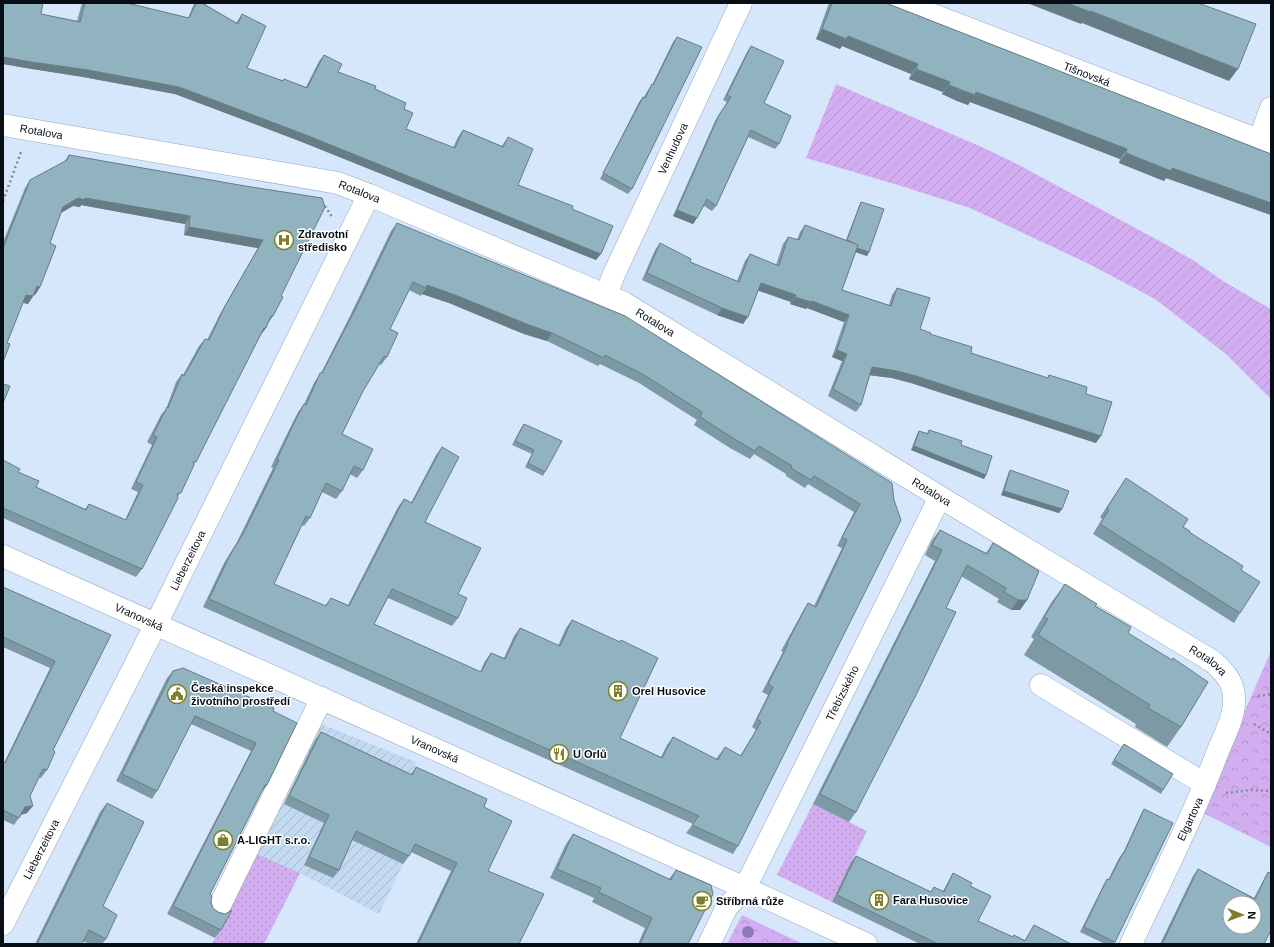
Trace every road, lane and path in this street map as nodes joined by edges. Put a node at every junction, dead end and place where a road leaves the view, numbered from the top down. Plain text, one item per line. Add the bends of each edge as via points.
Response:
1 (741, 3) edge
2 (902, 3) edge
3 (1271, 108) edge
4 (5, 130) edge
5 (1265, 143) edge
6 (22, 150) dead end
7 (369, 195) junction
8 (3, 201) edge
9 (324, 204) edge
10 (329, 223) dead end
11 (606, 295) junction
12 (940, 497) junction
13 (3, 556) edge
14 (156, 624) junction
15 (1041, 685) dead end
16 (1233, 689) joint
17 (1271, 694) edge
18 (1256, 696) dead end
19 (322, 698) junction
20 (1252, 723) dead end
21 (1271, 734) edge
22 (1203, 791) junction
23 (1271, 791) edge
24 (745, 888) junction
25 (218, 909) dead end
26 (3, 924) edge
27 (708, 944) edge
28 (866, 944) edge
29 (1131, 944) edge

1 - 11 street, Venhudova
2 - 5 street, Tišnovská
3 - 5 street
4 - 7 street, Rotalova via 338,183
6 - 8 path
7 - 11 street, Rotalova
7 - 14 street, Lieberzeitova
9 - 10 path via 332,216
11 - 12 street, Rotalova via 624,303
12 - 16 street, Rotalova via 1200,653 1226,674
12 - 24 street, Třebízského
13 - 14 street, Vranovská
14 - 19 street, Vranovská
14 - 26 street, Lieberzeitova
15 - 22 street
16 - 22 street, Elgartova via 1233,712
17 - 18 path
19 - 24 street, Vranovská
19 - 25 street
20 - 21 path
22 - 23 path
22 - 29 street, Elgartova
24 - 27 street, Třebízského via 727,907
24 - 28 street, Vranovská

